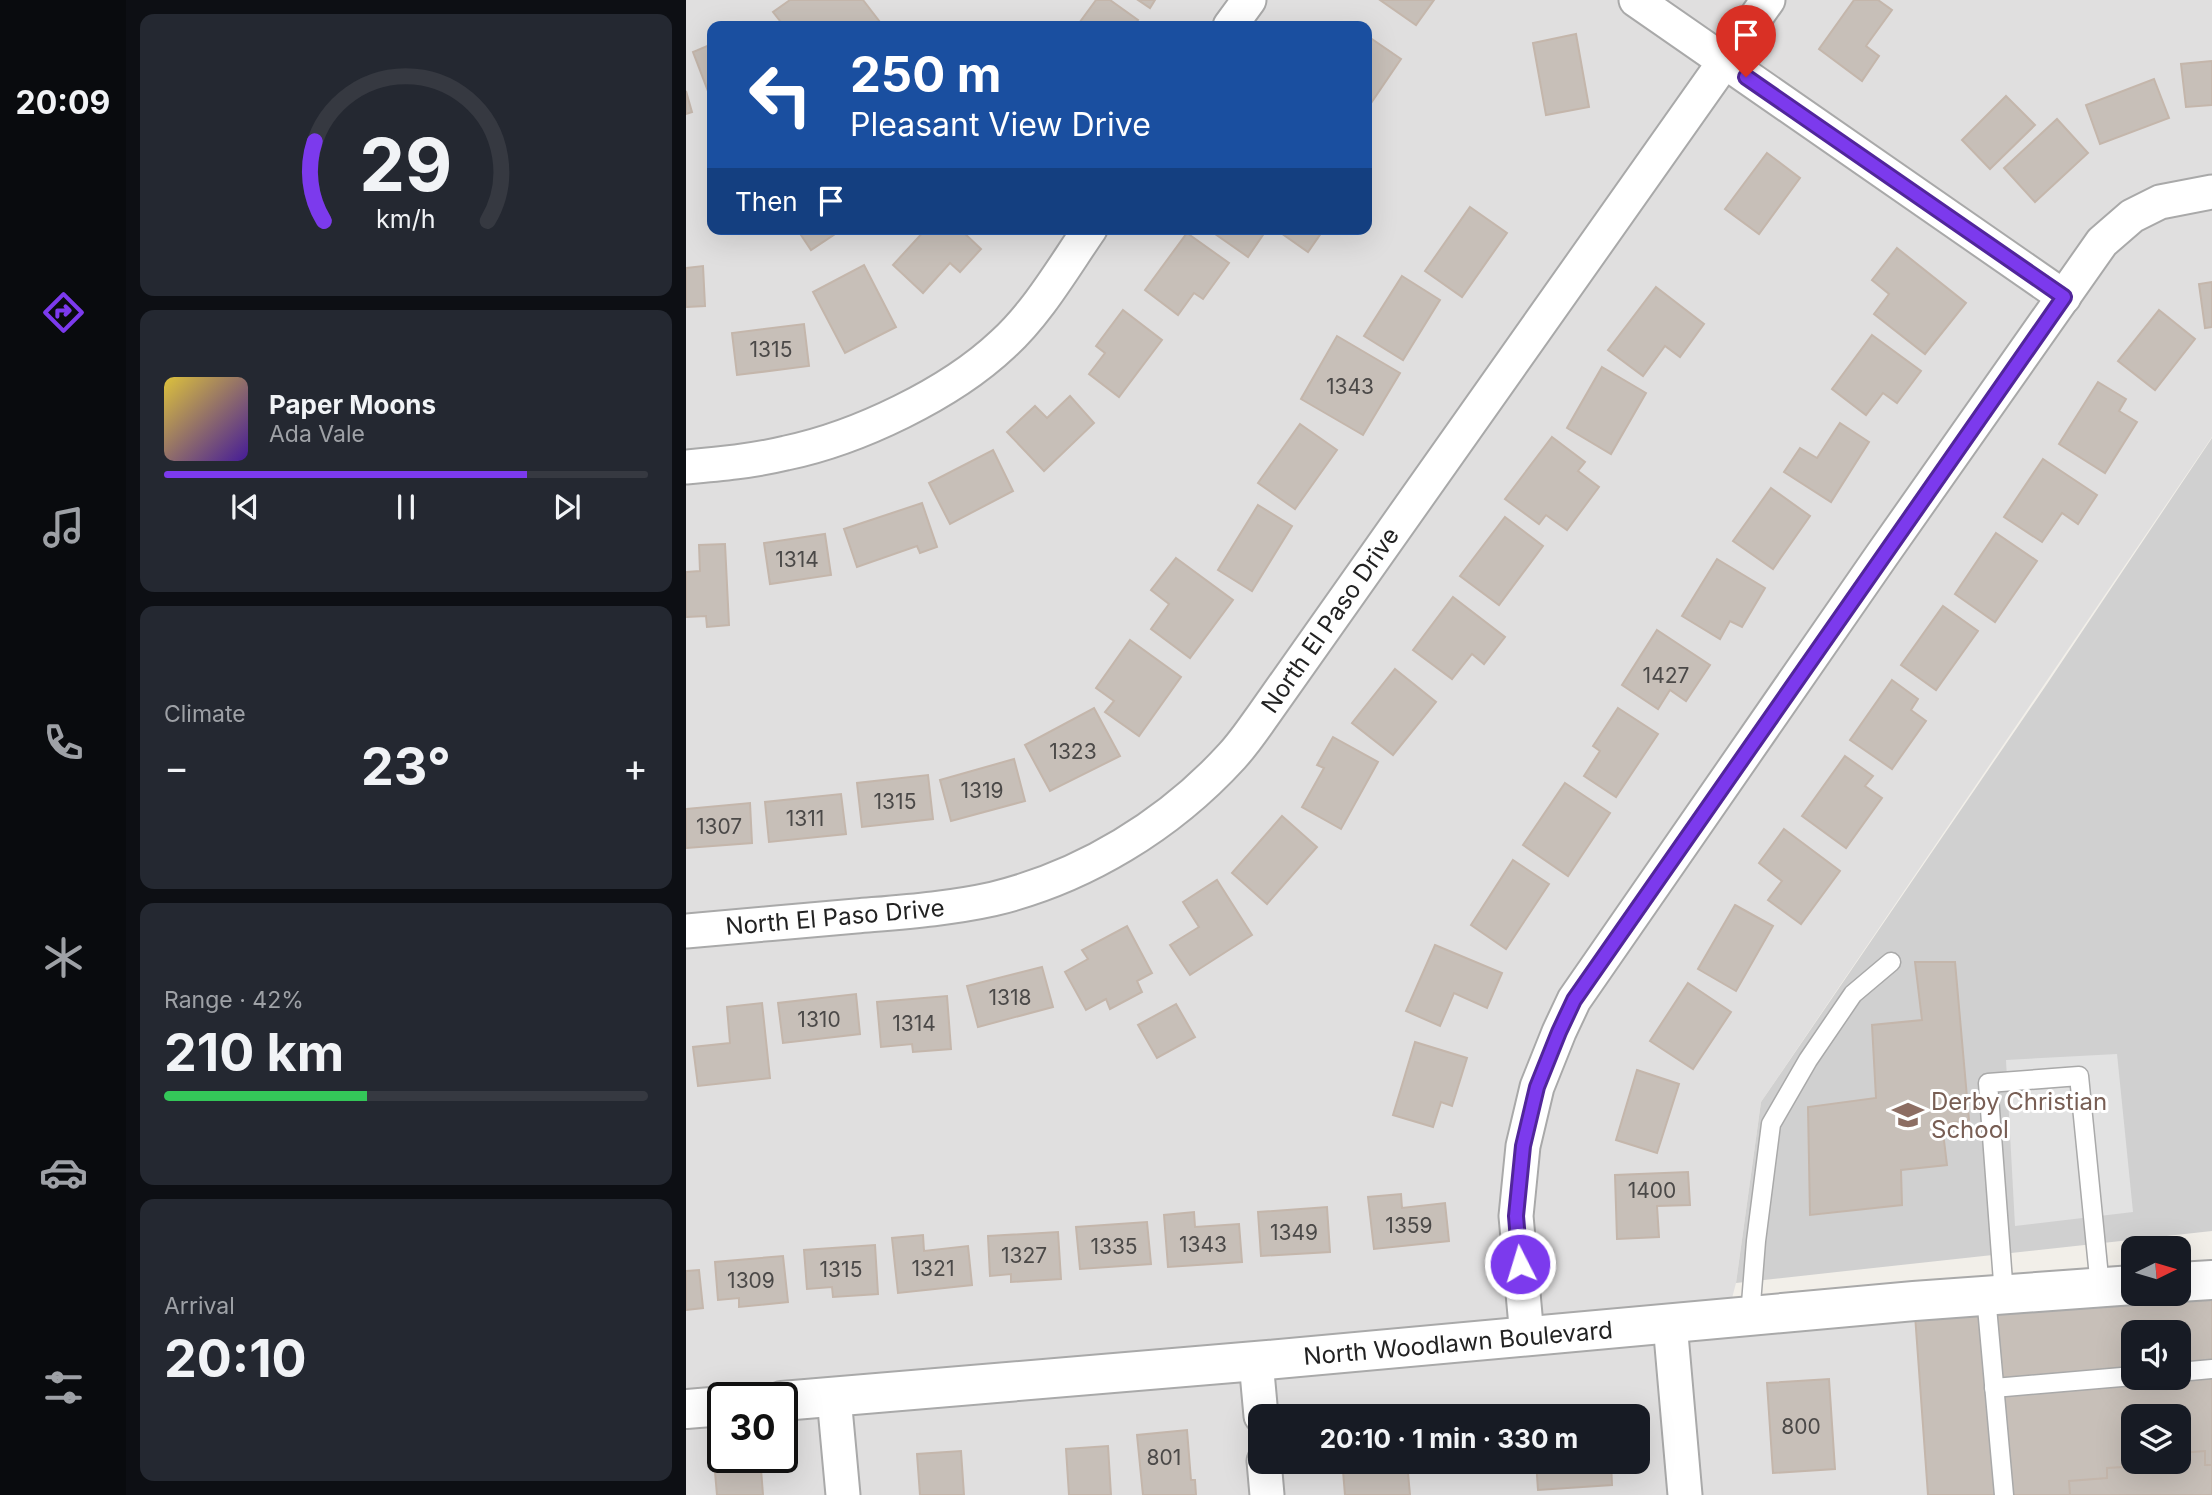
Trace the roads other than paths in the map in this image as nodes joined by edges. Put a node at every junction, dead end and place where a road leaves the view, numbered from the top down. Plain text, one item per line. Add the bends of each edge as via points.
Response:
1 (1248, 0) edge
2 (1636, 0) edge
3 (1768, 0) edge
4 (1233, 21) edge
5 (1724, 62) junction
6 (2212, 192) edge
7 (1086, 235) edge
8 (2064, 297) junction
9 (686, 467) edge
10 (686, 931) edge
11 (1891, 962) dead end
12 (2212, 1280) edge
13 (2191, 1281) edge
14 (2117, 1286) edge
15 (1995, 1295) junction
16 (1750, 1316) junction
17 (1670, 1323) junction
18 (1527, 1337) junction
19 (1256, 1361) junction
20 (2212, 1369) edge
21 (2191, 1371) edge
22 (2121, 1377) edge
23 (1994, 1388) junction
24 (834, 1396) junction
25 (798, 1399) edge
26 (1260, 1404) edge
27 (707, 1407) edge
28 (686, 1409) edge
29 (1265, 1474) edge
30 (844, 1495) edge
31 (1267, 1495) edge
32 (1685, 1495) edge
33 (2004, 1495) edge

1 - 4 street
2 - 5 street
3 - 5 street, North El Paso Drive
5 - 8 street
5 - 10 street, North El Paso Drive via 1264,714 1233,755 1190,799 1102,857 995,898 944,908
6 - 8 street via 2160,202 2132,216 2102,242
7 - 9 street via 1007,340 915,406 788,453
8 - 18 street via 1574,1000 1537,1087 1523,1146 1516,1216
11 - 16 lane via 1853,994 1771,1124
12 - 13 street
14 - 15 street, North Woodlawn Boulevard
14 - 15 lane via 2079,1076 1988,1083
15 - 16 street, North Woodlawn Boulevard
15 - 23 lane
16 - 17 street, North Woodlawn Boulevard
17 - 18 street, North Woodlawn Boulevard
17 - 32 street
18 - 19 street, North Woodlawn Boulevard
19 - 24 street, North Woodlawn Boulevard
19 - 26 street
20 - 21 lane
22 - 23 lane
23 - 33 lane
24 - 25 street, North Woodlawn Boulevard
24 - 30 street
27 - 28 street
29 - 31 street

